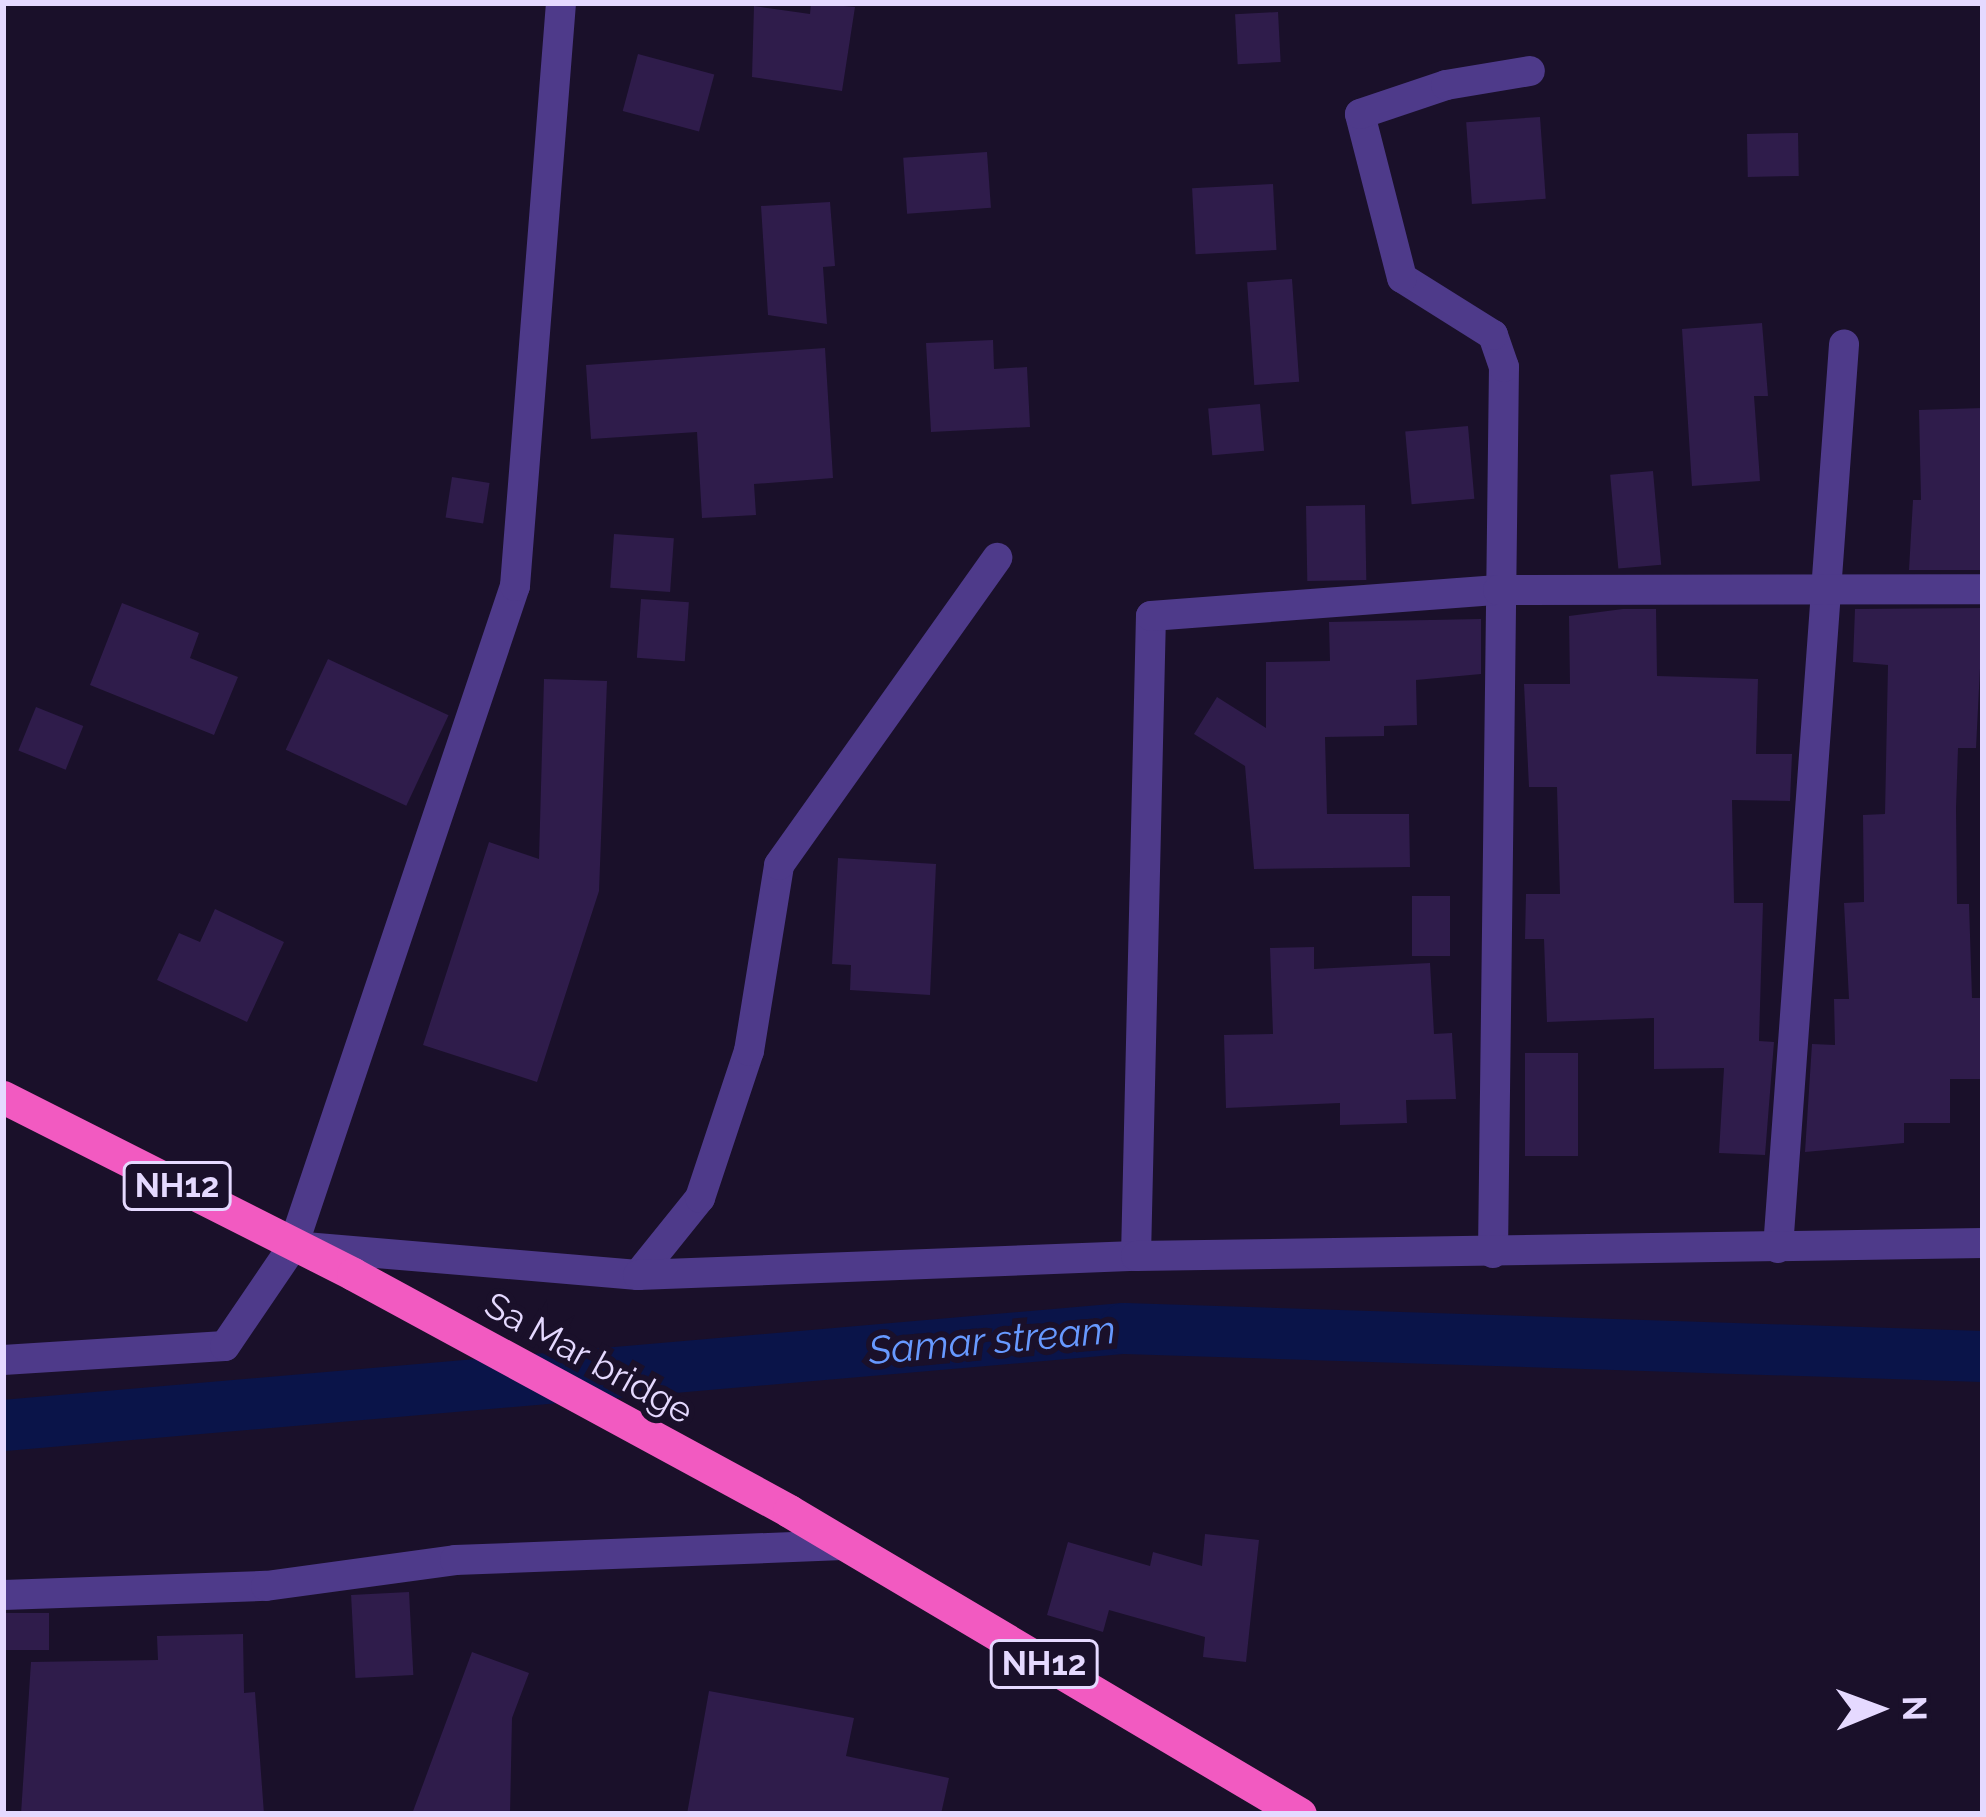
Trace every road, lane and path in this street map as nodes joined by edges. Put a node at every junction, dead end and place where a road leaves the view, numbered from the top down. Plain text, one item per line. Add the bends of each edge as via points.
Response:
1 (562, 3) edge
2 (1530, 71) dead end
3 (1844, 344) dead end
4 (998, 558) dead end
5 (1983, 589) edge
6 (1498, 590) junction
7 (1825, 594) junction
8 (3, 1096) edge
9 (1983, 1244) edge
10 (293, 1246) junction
11 (1778, 1248) junction
12 (1493, 1253) junction
13 (1136, 1256) junction
14 (638, 1275) junction
15 (3, 1360) edge
16 (843, 1546) junction
17 (3, 1595) edge
18 (1300, 1814) edge

1 - 10 street via 515,586
2 - 6 street via 1446,86 1360,114 1402,278 1492,335 1504,367
3 - 7 street
4 - 14 street via 779,865 749,1051 700,1198
5 - 7 street
6 - 7 street
6 - 12 street
6 - 13 street via 1151,616
7 - 11 street
8 - 10 highway, NH12
9 - 11 street
10 - 14 street
10 - 15 street via 225,1346
10 - 16 highway, Sa Mar bridge / NH12
11 - 12 street
12 - 13 street
13 - 14 street
16 - 17 street via 455,1560 266,1586
16 - 18 highway, NH12

